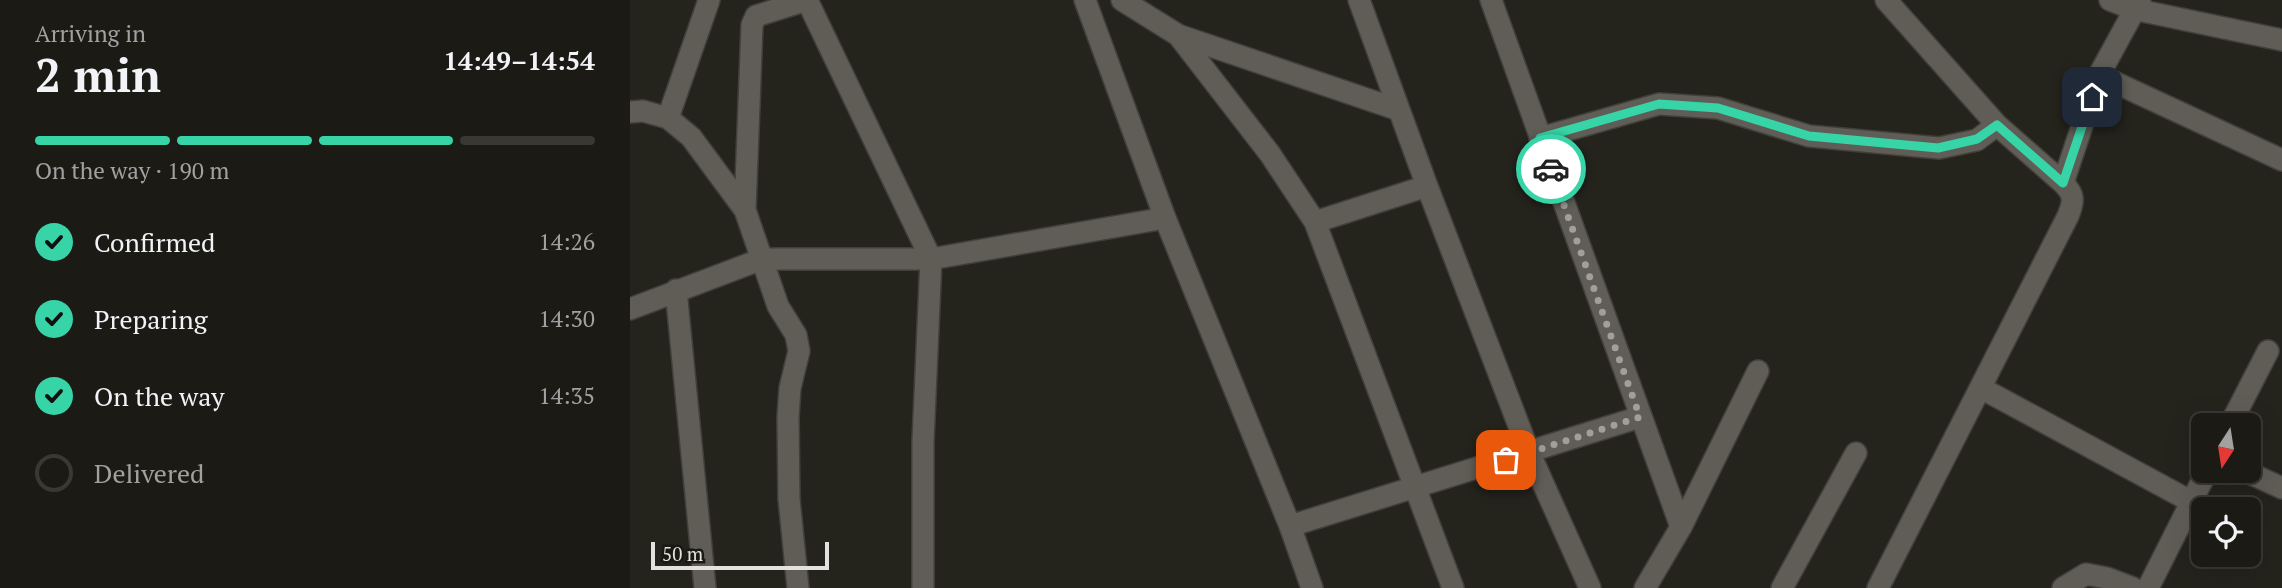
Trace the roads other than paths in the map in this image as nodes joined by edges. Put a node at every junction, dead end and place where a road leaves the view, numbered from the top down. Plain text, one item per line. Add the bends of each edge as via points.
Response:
1 (709, 0) edge
2 (807, 0) edge
3 (1085, 0) edge
4 (1122, 0) edge
5 (1359, 0) edge
6 (1491, 0) edge
7 (1886, 0) edge
8 (2110, 0) edge
9 (2136, 4) edge
10 (1178, 35) junction
11 (2282, 40) edge
12 (2099, 75) junction
13 (1399, 110) junction
14 (630, 112) edge
15 (668, 118) junction
16 (1997, 125) junction
17 (1540, 138) junction
18 (2280, 155) edge
19 (2063, 183) junction
20 (1427, 186) junction
21 (745, 210) junction
22 (1165, 218) junction
23 (1315, 222) junction
24 (762, 258) junction
25 (931, 259) junction
26 (676, 290) junction
27 (635, 302) edge
28 (2268, 351) dead end
29 (1758, 371) dead end
30 (1981, 388) junction
31 (2236, 413) edge
32 (1640, 417) junction
33 (1529, 452) junction
34 (1856, 453) dead end
35 (2261, 478) edge
36 (1416, 488) junction
37 (2282, 488) edge
38 (2191, 501) edge
39 (2191, 504) edge
40 (1290, 526) junction
41 (1681, 527) junction
42 (705, 588) edge
43 (798, 588) edge
44 (923, 588) edge
45 (1312, 588) edge
46 (1453, 588) edge
47 (1590, 588) edge
48 (1645, 588) edge
49 (1782, 588) edge
50 (1878, 588) edge
51 (2063, 588) edge
52 (2133, 588) edge
53 (2148, 588) edge

1 - 15 street
2 - 21 street via 756,16 752,25
2 - 25 street
3 - 22 street
4 - 10 street
5 - 13 street
6 - 17 street
7 - 16 street
8 - 9 street
9 - 11 street
9 - 12 street
10 - 13 street
10 - 23 street via 1270,154
12 - 18 street
12 - 19 street
13 - 20 street
14 - 15 street
15 - 21 street via 691,137
16 - 17 street via 1977,139 1938,148 1809,136 1718,108 1659,104
16 - 19 street
17 - 32 street
19 - 30 street via 2074,199 2068,216
20 - 23 street
20 - 33 street
21 - 24 street
22 - 25 street
22 - 40 street
23 - 36 street
24 - 25 street
24 - 26 street
24 - 43 street via 799,351 788,417 789,499
25 - 44 street via 923,441
26 - 27 street
26 - 42 street
28 - 31 street
29 - 41 street
30 - 38 street
30 - 50 street
32 - 33 street
32 - 41 street
33 - 36 street
33 - 47 street
34 - 49 street
35 - 37 street
36 - 40 street
36 - 46 street
39 - 53 street
40 - 45 street
41 - 48 street
51 - 52 street via 2086,574

